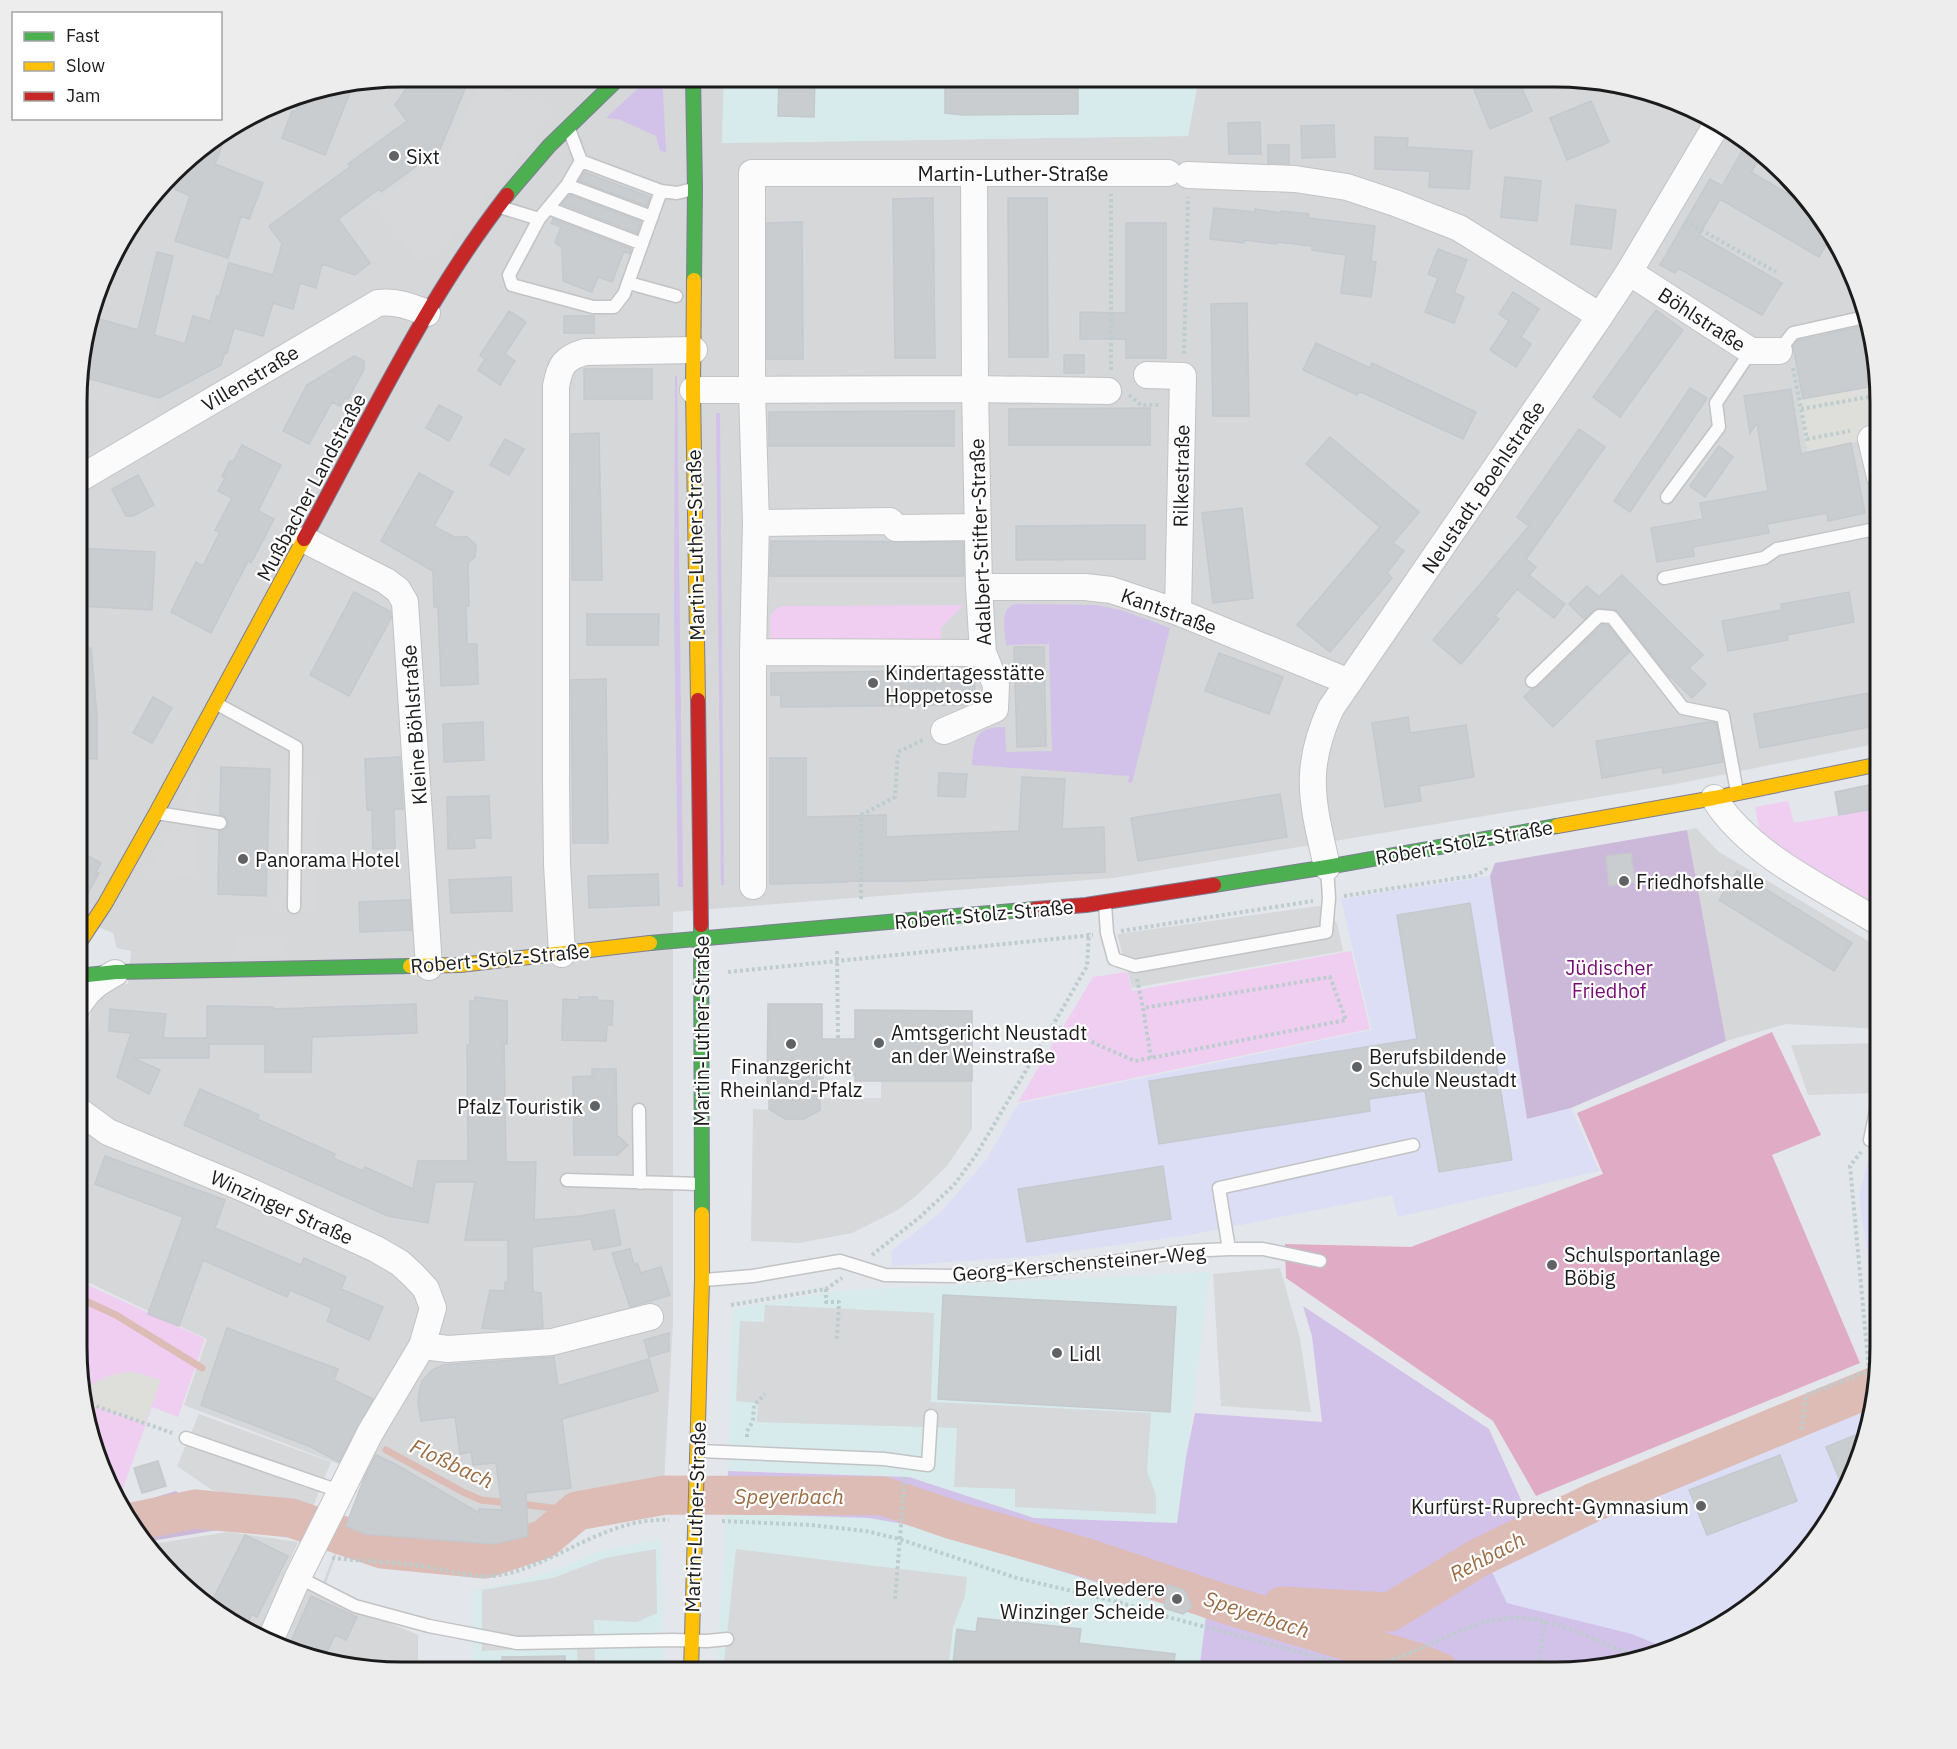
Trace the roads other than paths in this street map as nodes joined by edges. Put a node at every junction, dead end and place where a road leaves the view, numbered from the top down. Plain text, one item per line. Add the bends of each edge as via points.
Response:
1 (609, 87) edge
2 (693, 87) edge
3 (568, 126) junction
4 (1713, 130) edge
5 (581, 162) junction
6 (974, 173) junction
7 (567, 185) junction
8 (695, 189) junction
9 (661, 191) junction
10 (498, 207) junction
11 (549, 208) junction
12 (652, 217) junction
13 (539, 219) junction
14 (642, 244) junction
15 (1629, 272) junction
16 (628, 283) junction
17 (676, 297) dead end
18 (427, 314) junction
19 (1600, 316) junction
20 (1859, 318) edge
21 (694, 350) junction
22 (1751, 351) junction
23 (1779, 351) joint
24 (1147, 375) dead end
25 (975, 389) junction
26 (693, 390) junction
27 (752, 391) junction
28 (1108, 391) road end
29 (87, 474) edge
30 (1667, 497) dead end
31 (756, 523) junction
32 (977, 527) junction
33 (1870, 530) edge
34 (305, 540) junction
35 (1664, 578) dead end
36 (979, 587) junction
37 (1178, 612) junction
38 (753, 652) junction
39 (983, 653) junction
40 (1532, 681) dead end
41 (1349, 682) junction
42 (216, 704) junction
43 (944, 731) road end
44 (1870, 766) edge
45 (1726, 795) junction
46 (156, 813) junction
47 (220, 823) dead end
48 (1327, 867) junction
49 (753, 886) dead end
50 (1104, 903) junction
51 (294, 907) dead end
52 (1870, 917) edge
53 (87, 931) edge
54 (700, 939) junction
55 (562, 954) junction
56 (429, 967) junction
57 (116, 972) junction
58 (87, 975) edge
59 (87, 991) edge
60 (639, 1110) dead end
61 (87, 1117) edge
62 (1413, 1145) dead end
63 (567, 1180) dead end
64 (640, 1183) junction
65 (702, 1185) junction
66 (1228, 1249) junction
67 (1320, 1261) dead end
68 (702, 1280) junction
69 (650, 1317) dead end
70 (422, 1346) junction
71 (931, 1416) dead end
72 (186, 1437) road end
73 (698, 1451) junction
74 (337, 1502) junction
75 (298, 1577) junction
76 (273, 1634) edge
77 (727, 1639) dead end
78 (692, 1641) junction
79 (691, 1662) edge

1 - 3 street, Mußbacher Landstraße
2 - 8 street, Martin-Luther-Straße
3 - 5 lane
3 - 10 street, Mußbacher Landstraße
4 - 15 street, Neustadt, Boehlstraße
5 - 7 lane
5 - 9 lane
6 - 19 street, Martin-Luther-Straße via 1178,174 1295,179 1347,187 1459,228
6 - 25 street, Adalbert-Stifter-Straße
6 - 27 street, Martin-Luther-Straße via 752,173
7 - 11 lane
7 - 12 lane
8 - 9 lane
8 - 21 street, Martin-Luther-Straße
9 - 12 lane
10 - 13 lane
10 - 18 street, Mußbacher Landstraße
11 - 13 lane
11 - 14 lane
12 - 14 lane
13 - 16 lane via 508,275 512,285 593,307 614,307
14 - 16 lane
15 - 19 street, Neustadt, Boehlstraße
15 - 22 street, Böhlstraße
16 - 17 lane
18 - 29 street, Villenstraße via 404,304 378,303
18 - 34 street, Mußbacher Landstraße
19 - 41 street, Neustadt, Boehlstraße
20 - 23 lane via 1793,333
21 - 26 street, Martin-Luther-Straße
21 - 55 street via 585,352 566,361 559,370 556,782
22 - 23 street, Böhlstraße
22 - 30 lane via 1716,403 1719,426
24 - 37 street, Rilkestraße via 1183,376
25 - 27 street
25 - 28 street
25 - 32 street, Adalbert-Stifter-Straße
26 - 27 street
26 - 54 street, Martin-Luther-Straße
27 - 31 street, Martin-Luther-Straße
31 - 32 street via 890,521 896,528
31 - 38 street, Martin-Luther-Straße
32 - 36 street, Adalbert-Stifter-Straße
33 - 35 lane via 1777,549 1764,558
34 - 42 street, Mußbacher Landstraße
34 - 56 street, Kleine Böhlstraße via 386,581 405,602
36 - 37 street, Kantstraße via 1111,590
36 - 39 street, Adalbert-Stifter-Straße
37 - 41 street, Kantstraße
38 - 39 street
38 - 49 street, Martin-Luther-Straße
39 - 43 street, Adalbert-Stifter-Straße via 996,685 995,709
40 - 45 lane via 1599,616 1612,617 1683,708 1723,716
41 - 48 street, Neustadt, Boehlstraße via 1331,708 1314,754 1313,803
42 - 46 street, Mußbacher Landstraße
42 - 51 lane via 296,747
44 - 45 street, Robert-Stolz-Straße
45 - 48 street, Robert-Stolz-Straße
45 - 52 street via 1724,814 1763,851
46 - 47 lane
46 - 53 street, Mußbacher Landstraße
48 - 50 street, Robert-Stolz-Straße
48 - 50 lane via 1326,932 1135,966 1114,958
50 - 54 street, Robert-Stolz-Straße
54 - 55 street, Robert-Stolz-Straße
54 - 65 street, Martin-Luther-Straße
55 - 56 street, Robert-Stolz-Straße
56 - 57 street, Robert-Stolz-Straße
57 - 58 street, Robert-Stolz-Straße
57 - 59 street
60 - 64 lane
61 - 70 street, Winzinger Straße via 108,1132 342,1232 400,1263 426,1289 433,1308
62 - 66 lane via 1219,1188
63 - 64 lane
64 - 65 lane
65 - 68 street, Martin-Luther-Straße
66 - 67 lane, Georg-Kerschensteiner-Weg via 1263,1249
66 - 68 lane, Georg-Kerschensteiner-Weg via 954,1276 885,1275 840,1261
68 - 73 street, Martin-Luther-Straße
69 - 70 street via 552,1342 448,1349
70 - 74 street, Winzinger Straße via 366,1442
71 - 73 lane via 928,1465 884,1459
72 - 74 lane
73 - 78 street, Martin-Luther-Straße
74 - 75 street, Winzinger Straße
75 - 76 street, Winzinger Straße
75 - 78 lane via 355,1606 429,1626 517,1643
77 - 78 lane
78 - 79 street, Martin-Luther-Straße

